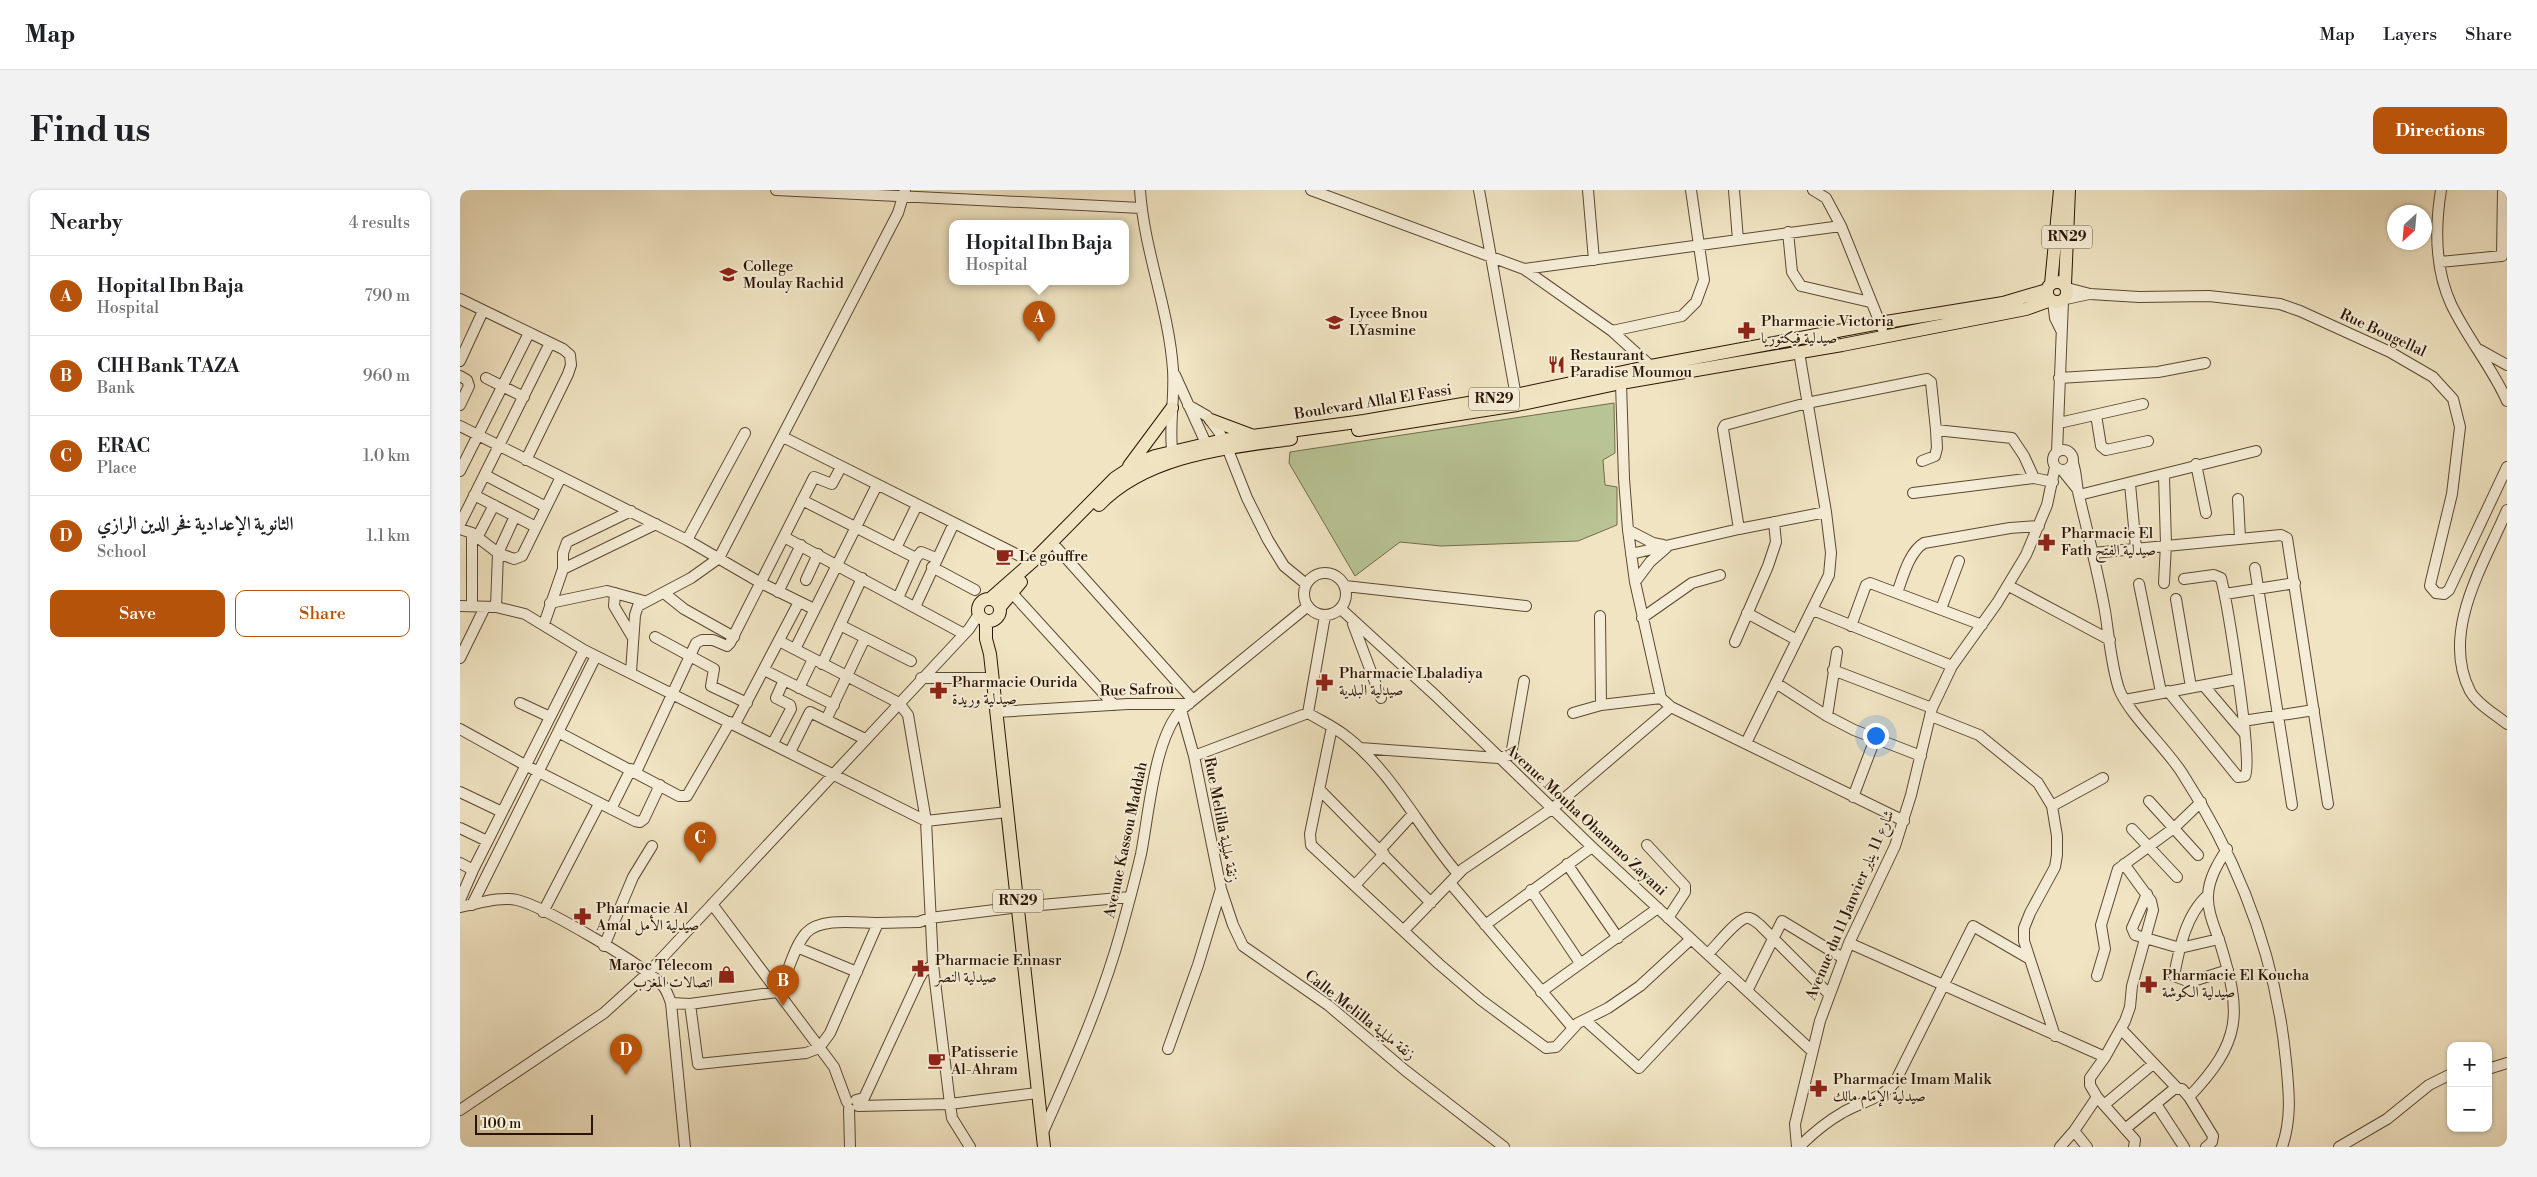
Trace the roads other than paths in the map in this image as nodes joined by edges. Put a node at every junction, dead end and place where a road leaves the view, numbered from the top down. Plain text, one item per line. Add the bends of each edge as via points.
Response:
1 (776, 190) edge
2 (1140, 190) edge
3 (1311, 190) edge
4 (1480, 190) edge
5 (1588, 190) edge
6 (1691, 190) edge
7 (1734, 190) edge
8 (1813, 190) edge
9 (2441, 190) edge
10 (2503, 190) edge
11 (2061, 191) edge
12 (904, 194) edge
13 (1141, 208) junction
14 (1842, 226) junction
15 (1788, 232) junction
16 (1738, 240) junction
17 (1699, 245) junction
18 (1492, 257) junction
19 (1594, 260) junction
20 (2440, 262) junction
21 (1524, 269) junction
22 (2058, 294) junction
23 (460, 300) edge
24 (1870, 302) junction
25 (483, 311) junction
26 (1882, 329) junction
27 (1612, 331) junction
28 (529, 333) junction
29 (550, 343) junction
30 (2479, 350) junction
31 (1798, 352) junction
32 (460, 361) edge
33 (2205, 363) dead end
34 (2507, 365) edge
35 (1650, 366) junction
36 (1173, 371) junction
37 (460, 376) edge
38 (1661, 376) junction
39 (486, 378) dead end
40 (2060, 378) junction
41 (1621, 383) junction
42 (502, 386) junction
43 (524, 397) junction
44 (462, 399) edge
45 (1516, 400) junction
46 (2507, 402) edge
47 (1807, 403) junction
48 (2143, 404) dead end
49 (1188, 405) junction
50 (1172, 408) junction
51 (2096, 415) junction
52 (1211, 420) junction
53 (460, 426) edge
54 (2059, 427) junction
55 (1936, 430) junction
56 (745, 433) dead end
57 (478, 435) junction
58 (1253, 436) junction
59 (783, 437) junction
60 (2148, 441) dead end
61 (1226, 445) junction
62 (499, 446) junction
63 (1209, 448) junction
64 (2069, 451) junction
65 (2256, 451) dead end
66 (2057, 452) junction
67 (1173, 457) junction
68 (526, 460) junction
69 (1922, 461) dead end
70 (2073, 464) junction
71 (2196, 464) junction
72 (841, 467) junction
73 (2507, 467) edge
74 (2059, 468) junction
75 (1126, 470) junction
76 (460, 471) edge
77 (484, 475) junction
78 (2164, 476) junction
79 (561, 477) junction
80 (2034, 478) junction
81 (2053, 482) junction
82 (2130, 484) junction
83 (877, 485) junction
84 (1913, 493) dead end
85 (2078, 493) junction
86 (474, 495) junction
87 (2238, 499) dead end
88 (802, 500) junction
89 (494, 505) junction
90 (917, 505) junction
91 (546, 507) junction
92 (2507, 510) edge
93 (631, 511) junction
94 (1826, 512) junction
95 (2206, 513) dead end
96 (515, 516) junction
97 (1774, 522) junction
98 (954, 523) junction
99 (460, 524) edge
100 (656, 524) junction
101 (2039, 526) junction
102 (536, 527) junction
103 (856, 527) junction
104 (460, 529) edge
105 (1739, 529) junction
106 (1628, 530) junction
107 (475, 535) junction
108 (784, 536) junction
109 (2240, 538) junction
110 (687, 540) junction
111 (2166, 544) junction
112 (800, 545) junction
113 (1669, 546) junction
114 (896, 548) junction
115 (1057, 548) junction
116 (2136, 548) junction
117 (2093, 552) junction
118 (498, 553) junction
119 (818, 554) junction
120 (1631, 554) junction
121 (718, 558) junction
122 (916, 558) junction
123 (1959, 561) dead end
124 (1032, 562) junction
125 (934, 563) junction
126 (837, 564) junction
127 (2255, 568) dead end
128 (564, 569) junction
129 (1720, 575) dead end
130 (862, 578) junction
131 (2184, 579) dead end
132 (806, 580) dead end
133 (1635, 582) junction
134 (761, 583) junction
135 (2164, 583) dead end
136 (2295, 583) junction
137 (1306, 584) junction
138 (2138, 584) dead end
139 (1345, 586) junction
140 (2009, 586) junction
141 (975, 590) dead end
142 (2258, 590) junction
143 (778, 592) junction
144 (1011, 592) junction
145 (1897, 592) junction
146 (616, 593) junction
147 (664, 593) junction
148 (2225, 594) junction
149 (898, 598) junction
150 (2176, 599) dead end
151 (644, 601) junction
152 (799, 602) junction
153 (550, 603) junction
154 (460, 606) edge
155 (472, 606) junction
156 (1308, 606) junction
157 (1526, 606) dead end
158 (490, 607) junction
159 (914, 607) junction
160 (814, 609) junction
161 (1941, 609) junction
162 (1341, 610) junction
163 (1813, 610) junction
164 (989, 613) junction
165 (1747, 613) junction
166 (1325, 616) junction
167 (1600, 616) dead end
168 (1642, 618) junction
169 (1352, 620) junction
170 (544, 624) junction
171 (840, 625) junction
172 (1982, 625) junction
173 (1851, 626) junction
174 (967, 631) junction
175 (734, 636) junction
176 (633, 638) junction
177 (654, 638) dead end
178 (866, 638) junction
179 (1798, 640) junction
180 (2110, 640) junction
181 (779, 641) junction
182 (1735, 642) dead end
183 (795, 649) junction
184 (584, 650) junction
185 (1836, 652) dead end
186 (690, 655) junction
187 (596, 656) junction
188 (460, 658) edge
189 (818, 661) junction
190 (911, 661) dead end
191 (1952, 666) junction
192 (764, 670) junction
193 (1833, 670) junction
194 (631, 672) junction
195 (847, 677) junction
196 (921, 678) junction
197 (993, 678) junction
198 (2237, 679) junction
199 (784, 680) junction
200 (1524, 681) dead end
201 (1776, 683) junction
202 (2204, 686) junction
203 (2191, 687) junction
204 (799, 688) junction
205 (2164, 692) junction
206 (673, 693) junction
207 (817, 697) junction
208 (1381, 698) dead end
209 (1661, 698) junction
210 (2125, 700) junction
211 (520, 703) dead end
212 (746, 703) junction
213 (899, 704) junction
214 (1188, 704) junction
215 (834, 705) junction
216 (1114, 705) junction
217 (1601, 706) junction
218 (1671, 707) junction
219 (2314, 710) junction
220 (810, 712) junction
221 (997, 712) junction
222 (1932, 712) junction
223 (1573, 713) dead end
224 (1308, 714) junction
225 (1827, 716) junction
226 (2278, 716) junction
227 (550, 717) junction
228 (826, 720) junction
229 (2243, 721) junction
230 (733, 723) junction
231 (2507, 724) edge
232 (1332, 727) junction
233 (460, 729) edge
234 (558, 732) junction
235 (2245, 734) junction
236 (865, 739) junction
237 (1875, 739) junction
238 (1746, 743) junction
239 (773, 744) junction
240 (1360, 748) junction
241 (790, 752) junction
242 (1194, 756) junction
243 (1921, 756) junction
244 (1498, 758) junction
245 (525, 765) junction
246 (633, 770) junction
247 (537, 772) junction
248 (833, 774) junction
249 (2103, 778) dead end
250 (660, 785) junction
251 (1319, 789) junction
252 (460, 792) edge
253 (1854, 797) junction
254 (2149, 801) dead end
255 (2201, 802) junction
256 (599, 804) junction
257 (2328, 804) dead end
258 (2292, 805) dead end
259 (2052, 806) junction
260 (1553, 808) junction
261 (611, 809) junction
262 (502, 812) junction
263 (1007, 812) junction
264 (1412, 815) junction
265 (926, 821) junction
266 (1904, 821) junction
267 (460, 828) edge
268 (2174, 828) junction
269 (2132, 829) dead end
270 (487, 842) junction
271 (1647, 845) dead end
272 (652, 846) dead end
273 (1592, 847) junction
274 (2150, 848) junction
275 (2227, 849) junction
276 (1382, 852) junction
277 (2198, 855) dead end
278 (460, 863) edge
279 (1567, 864) junction
280 (2124, 864) junction
281 (473, 870) junction
282 (1458, 874) junction
283 (2176, 877) dead end
284 (1450, 883) junction
285 (1355, 885) junction
286 (1221, 889) junction
287 (1530, 890) junction
288 (2208, 895) junction
289 (1130, 897) junction
290 (460, 900) edge
291 (1431, 903) junction
292 (712, 904) junction
293 (472, 905) junction
294 (460, 907) edge
295 (1019, 907) junction
296 (1658, 908) junction
297 (543, 912) junction
298 (930, 918) junction
299 (1668, 918) junction
300 (878, 923) junction
301 (1485, 925) junction
302 (1404, 930) junction
303 (1618, 938) junction
304 (2144, 938) junction
305 (1691, 939) junction
306 (1773, 939) junction
307 (2219, 940) junction
308 (1849, 943) junction
309 (604, 946) junction
310 (799, 948) junction
311 (2180, 948) junction
312 (1708, 954) junction
313 (1842, 958) junction
314 (2028, 958) junction
315 (1580, 963) junction
316 (933, 965) junction
317 (2228, 970) junction
318 (857, 972) junction
319 (648, 973) junction
320 (1728, 973) junction
321 (2097, 976) dead end
322 (1946, 984) junction
323 (1747, 991) junction
324 (777, 992) junction
325 (1541, 992) junction
326 (1829, 994) junction
327 (671, 1003) junction
328 (690, 1004) junction
329 (1585, 1020) junction
330 (1573, 1028) junction
331 (2121, 1029) junction
332 (2055, 1036) junction
333 (819, 1048) junction
334 (1168, 1049) dead end
335 (1812, 1050) junction
336 (2105, 1057) junction
337 (2507, 1063) edge
338 (2152, 1064) junction
339 (2492, 1068) edge
340 (2447, 1076) edge
341 (2177, 1088) junction
342 (1037, 1093) junction
343 (2189, 1097) junction
344 (2100, 1101) junction
345 (852, 1104) junction
346 (950, 1104) junction
347 (2156, 1104) junction
348 (460, 1110) edge
349 (2125, 1129) junction
350 (2074, 1131) junction
351 (1043, 1132) junction
352 (685, 1147) edge
353 (850, 1147) edge
354 (970, 1147) edge
355 (1044, 1147) edge
356 (1504, 1147) edge
357 (1798, 1147) edge
358 (2060, 1147) edge
359 (2087, 1147) edge
360 (2134, 1147) edge
361 (2184, 1147) edge
362 (2206, 1147) edge
363 (2282, 1147) edge
364 (2339, 1147) edge

1 - 12 street
2 - 13 street
3 - 18 street
4 - 18 street
5 - 19 street
6 - 17 street
7 - 16 street
8 - 14 street via 1826,198
9 - 20 street via 2437,224
10 - 20 street via 2502,256
11 - 22 main road, RN29
12 - 13 street
12 - 59 street via 898,213
13 - 36 street
14 - 15 street
14 - 24 street
15 - 16 street
15 - 24 street via 1792,272 1801,286
16 - 17 street
17 - 19 street
17 - 27 street via 1704,280 1689,311 1682,316
18 - 21 street
18 - 45 street
19 - 21 street
20 - 30 street via 2450,301
21 - 27 street
22 - 26 main road, Boulevard Allal El Fassi / RN29
22 - 40 street via 2055,318 2061,330
22 - 73 street, Rue Bougellal via 2209,296 2280,304 2390,352 2433,377 2453,399 2460,427 2452,494 2430,586 2436,593 2444,594 2449,590
23 - 25 street
24 - 26 street
25 - 28 street
25 - 32 street
26 - 31 main road, Boulevard Allal El Fassi / RN29
26 - 35 main road, Boulevard Allal El Fassi / RN29
27 - 35 street
28 - 29 street
28 - 42 street
29 - 43 street
29 - 68 street via 570,355 571,365
30 - 34 street
30 - 46 street
31 - 38 main road, Boulevard Allal El Fassi / RN29
31 - 47 street
33 - 40 street via 2158,372
35 - 38 street
35 - 45 main road, Boulevard Allal El Fassi / RN29
36 - 49 street
36 - 50 street
37 - 44 street via 469,382
38 - 41 main road, Boulevard Allal El Fassi / RN29
39 - 42 street
40 - 54 street
41 - 45 main road, Boulevard Allal El Fassi / RN29
41 - 106 street
42 - 43 street
42 - 57 street
43 - 62 street
45 - 58 main road, Boulevard Allal El Fassi / RN29
45 - 61 main road, Boulevard Allal El Fassi / RN29 via 1431,420
47 - 55 street via 1930,379
47 - 94 street
47 - 105 street via 1724,426
48 - 51 street
49 - 52 street
49 - 63 street
50 - 67 street
50 - 75 main road
51 - 54 street
51 - 60 street via 2101,446 2106,450
52 - 58 main road
52 - 61 street
53 - 57 street
54 - 64 street
54 - 66 street
55 - 69 street via 1936,453 1930,460
55 - 80 street via 2012,438
56 - 110 street
57 - 62 street
57 - 76 street
58 - 61 main road, Boulevard Allal El Fassi / RN29
59 - 72 street
59 - 121 street
61 - 63 main road, Boulevard Allal El Fassi / RN29
61 - 137 street via 1247,498 1272,547 1289,573
62 - 68 street
62 - 77 street
63 - 67 main road, Boulevard Allal El Fassi / RN29
64 - 66 street
64 - 70 street
65 - 71 street
66 - 74 street via 2053,457
67 - 75 main road, Boulevard Allal El Fassi / RN29 via 1146,459
67 - 115 main road, Boulevard Allal El Fassi / RN29 via 1129,480 1102,501
68 - 79 street
70 - 74 street via 2068,469
70 - 85 street
71 - 78 street
71 - 95 street
72 - 83 street
72 - 88 street via 833,483 814,476
74 - 81 street, Avenue du 11 Janvier شارع 11 يناير
74 - 85 street
75 - 124 main road, Boulevard Allal El Fassi / RN29
77 - 86 street
77 - 91 street
78 - 82 street
78 - 111 street
79 - 91 street
79 - 93 street
80 - 81 street
80 - 84 street
81 - 101 street, Avenue du 11 Janvier شارع 11 يناير
82 - 85 street
82 - 116 street
83 - 90 street
83 - 103 street
85 - 117 street
86 - 89 street
86 - 99 street
87 - 109 street
88 - 103 street
88 - 108 street
89 - 96 street
89 - 107 street
90 - 98 street
90 - 114 street
91 - 102 street
92 - 231 street via 2462,619 2459,642 2471,692
93 - 100 street
93 - 128 street via 567,542 563,553
94 - 97 street
94 - 163 street via 1831,553 1829,574
96 - 102 street
96 - 118 street
97 - 105 street
97 - 165 street via 1776,542
98 - 124 street
98 - 125 street
100 - 110 street
100 - 128 street
101 - 140 street, Avenue du 11 Janvier شارع 11 يناير
101 - 145 street via 1924,543 1912,556
102 - 118 street via 521,557 511,558
103 - 114 street
103 - 126 street
104 - 107 street
105 - 113 street
106 - 113 street via 1653,543
106 - 120 street
107 - 118 street
107 - 155 street
108 - 112 street
108 - 134 street
109 - 111 street
109 - 136 street via 2285,536
110 - 121 street
111 - 116 street
111 - 135 street
112 - 119 street
112 - 143 street
113 - 120 street
113 - 133 street via 1650,562
114 - 122 street
115 - 144 main road, Boulevard Allal El Fassi / RN29
115 - 214 street
116 - 117 street
117 - 180 street
118 - 158 street
119 - 126 street
119 - 132 street
120 - 133 street
121 - 134 street
121 - 147 street
122 - 125 street via 921,552
122 - 149 street
123 - 161 street
124 - 164 main road, Boulevard Allal El Fassi / RN29
125 - 141 street
125 - 159 street
126 - 130 street
126 - 160 street
127 - 142 street
128 - 153 street
129 - 168 street via 1692,582
130 - 149 street
130 - 171 street
131 - 148 street via 2219,576
133 - 168 street
134 - 143 street
134 - 175 street
136 - 142 street
136 - 219 street
137 - 139 street via 1324,572 1337,576
137 - 156 street via 1304,595
138 - 205 street
139 - 157 street
139 - 162 street via 1347,598
140 - 172 street, Avenue du 11 Janvier شارع 11 يناير
140 - 180 street
142 - 148 street
142 - 226 street
143 - 152 street
144 - 164 main road, Boulevard Allal El Fassi / RN29
144 - 216 street
145 - 161 street
145 - 173 street via 1867,583
146 - 151 street
146 - 153 street via 602,592
146 - 176 street via 614,606
147 - 151 street
147 - 175 street via 695,616
148 - 198 street
149 - 159 street
150 - 203 street
151 - 176 street via 635,615
152 - 160 street
152 - 181 street
153 - 170 street
154 - 155 street
155 - 158 street
156 - 166 street
156 - 214 street, Avenue Kassou Maddah
158 - 170 street via 525,614
158 - 188 street
159 - 174 street
160 - 183 street
161 - 172 street
162 - 166 street
162 - 169 street, Avenue Mouha Ohammo Zayani
163 - 173 street
163 - 179 street
164 - 174 street
164 - 197 main road, RN29 via 986,639
165 - 179 street
165 - 182 street
166 - 224 street
167 - 217 street
168 - 209 street
169 - 208 street
169 - 244 street, Avenue Mouha Ohammo Zayani
170 - 184 street
171 - 178 street
171 - 189 street
172 - 191 street, Avenue du 11 Janvier شارع 11 يناير
173 - 191 street
174 - 196 street
175 - 186 street via 727,646 714,640 698,640
176 - 194 street
177 - 186 street
178 - 190 street
178 - 195 street
179 - 201 street
180 - 210 street via 2119,689
181 - 183 street
181 - 192 street
183 - 189 street
184 - 187 street
184 - 227 street
185 - 193 street
186 - 206 street
186 - 212 street via 715,670 711,686
187 - 194 street
187 - 234 street
189 - 195 street
189 - 204 street
191 - 222 street, Avenue du 11 Janvier شارع 11 يناير
192 - 199 street
192 - 212 street
193 - 222 street
193 - 225 street
194 - 206 street
195 - 213 street
195 - 215 street
196 - 197 street
196 - 213 street
197 - 221 main road, RN29
198 - 202 street
198 - 229 street
199 - 204 street
199 - 239 street via 776,698 791,708
200 - 244 street via 1511,755
201 - 225 street
201 - 238 street
202 - 203 street
202 - 235 street
203 - 205 street
204 - 207 street
205 - 210 street
205 - 235 street via 2238,777 2248,773
206 - 230 street
206 - 246 street
207 - 215 street
207 - 220 street
209 - 217 street
209 - 218 street
210 - 255 street via 2177,765
211 - 227 street
212 - 230 street
213 - 236 street
213 - 265 street via 909,719
214 - 216 street, Rue Safrou
214 - 242 street, Rue Melilla زنقة مليلية
214 - 289 street, Avenue Kassou Maddah via 1169,727 1162,746
215 - 228 street
216 - 221 street, Rue Safrou
217 - 223 street
218 - 238 street
218 - 260 street
219 - 226 street
219 - 257 street
220 - 228 street
220 - 241 street
221 - 263 main road, RN29
222 - 243 street, Avenue du 11 Janvier شارع 11 يناير
222 - 259 street via 1979,735 2038,783
224 - 232 street
224 - 242 street
225 - 237 street
226 - 229 street
226 - 258 street
227 - 245 street
228 - 236 street
229 - 235 street
230 - 239 street
230 - 250 street via 687,796 679,796
232 - 240 street
232 - 251 street
233 - 245 street
234 - 246 street
234 - 247 street
236 - 248 street
237 - 243 street
237 - 253 street
238 - 253 street
239 - 241 street
240 - 244 street
240 - 264 street
241 - 248 street
242 - 286 street, Rue Melilla زنقة مليلية
243 - 266 street, Avenue du 11 Janvier شارع 11 يناير
244 - 260 street, Avenue Mouha Ohammo Zayani
245 - 247 street
245 - 262 street
246 - 250 street
246 - 261 street
247 - 256 street
247 - 293 street
248 - 265 street
248 - 292 street
249 - 259 street
250 - 261 street via 640,822
251 - 276 street
251 - 285 street via 1310,841
252 - 262 street
253 - 266 street
254 - 268 street
255 - 268 street
255 - 275 street
256 - 261 street
256 - 297 street
259 - 314 street via 2058,836 2055,867 2024,928
260 - 273 street, Avenue Mouha Ohammo Zayani
260 - 282 street
262 - 270 street
263 - 265 street
263 - 295 main road, RN29
264 - 276 street
264 - 282 street
265 - 298 street
266 - 308 street, Avenue du 11 Janvier شارع 11 يناير
267 - 270 street
268 - 274 street
268 - 277 street
269 - 274 street
270 - 281 street
271 - 299 street via 1685,886 1685,892
272 - 309 street via 633,877
273 - 279 street
273 - 296 street, Avenue Mouha Ohammo Zayani
274 - 280 street
274 - 283 street
275 - 288 street via 2212,878
275 - 363 street via 2250,900 2284,1041 2290,1117
276 - 285 street
276 - 291 street
278 - 281 street
279 - 287 street
279 - 303 street
280 - 304 street via 2153,905
280 - 321 street via 2114,876 2101,925 2105,949
281 - 290 street
282 - 284 street
284 - 291 street
284 - 301 street
285 - 302 street
286 - 334 street, Rue Melilla زنقة مليلية
286 - 356 street, Calle Melilla زنقة مليلية via 1233,925 1247,949 1328,1006
287 - 301 street
287 - 315 street
288 - 307 street via 2210,914
288 - 311 street via 2198,905
289 - 295 street
289 - 351 street, Avenue Kassou Maddah via 1121,933 1087,1028
291 - 302 street
292 - 319 street
292 - 324 street
293 - 294 street
293 - 297 street via 509,899
295 - 298 street
295 - 342 main road, RN29
296 - 299 street, Avenue Mouha Ohammo Zayani
296 - 303 street
297 - 309 street
298 - 300 street via 919,922
298 - 316 street
299 - 305 street, Avenue Mouha Ohammo Zayani
300 - 310 street via 822,925 806,933
300 - 318 street
301 - 325 street
302 - 330 street via 1481,1000 1546,1048 1556,1048
303 - 315 street
304 - 311 street
304 - 331 street via 2130,1007
305 - 312 street, Avenue Mouha Ohammo Zayani
305 - 329 street via 1640,986
306 - 312 street via 1754,920 1746,918
306 - 313 street via 1784,921
306 - 323 street
306 - 326 street
307 - 311 street
307 - 317 street
308 - 313 street, Avenue du 11 Janvier شارع 11 يناير
308 - 322 street
309 - 319 street
310 - 318 street
310 - 324 street
311 - 317 street via 2174,976 2190,982
312 - 320 street, Avenue Mouha Ohammo Zayani
313 - 326 street, Avenue du 11 Janvier شارع 11 يناير
314 - 322 street via 1973,926
314 - 332 street
315 - 325 street
316 - 345 street via 919,979 864,1098
316 - 346 street
317 - 343 street via 2235,1002 2230,1034 2209,1076
318 - 333 street via 830,1032
319 - 327 street via 662,985
319 - 348 street via 604,1013
320 - 323 street, Avenue Mouha Ohammo Zayani
320 - 329 street via 1639,1068
322 - 332 street
322 - 357 street via 1891,1088 1842,1113
323 - 335 street, Avenue Mouha Ohammo Zayani
324 - 328 street
324 - 333 street
325 - 330 street
326 - 335 street, Avenue du 11 Janvier شارع 11 يناير
327 - 328 street
327 - 352 street
328 - 333 street via 698,1064 776,1057
329 - 330 street
331 - 336 street
331 - 338 street
332 - 336 street
333 - 345 street via 840,1078
335 - 357 street, Avenue du 11 Janvier شارع 11 يناير via 1795,1124
336 - 344 street via 2090,1078 2090,1085
337 - 339 street
338 - 341 street
338 - 344 street
340 - 364 street via 2429,1085 2387,1119
341 - 343 street
341 - 347 street
342 - 346 street
342 - 351 main road, RN29
343 - 362 street via 2214,1136
344 - 349 street
344 - 350 street
345 - 346 street
345 - 353 street
346 - 354 street via 952,1118
347 - 349 street
347 - 361 street
349 - 360 street via 2136,1140
350 - 358 street
350 - 359 street
351 - 355 main road, RN29

